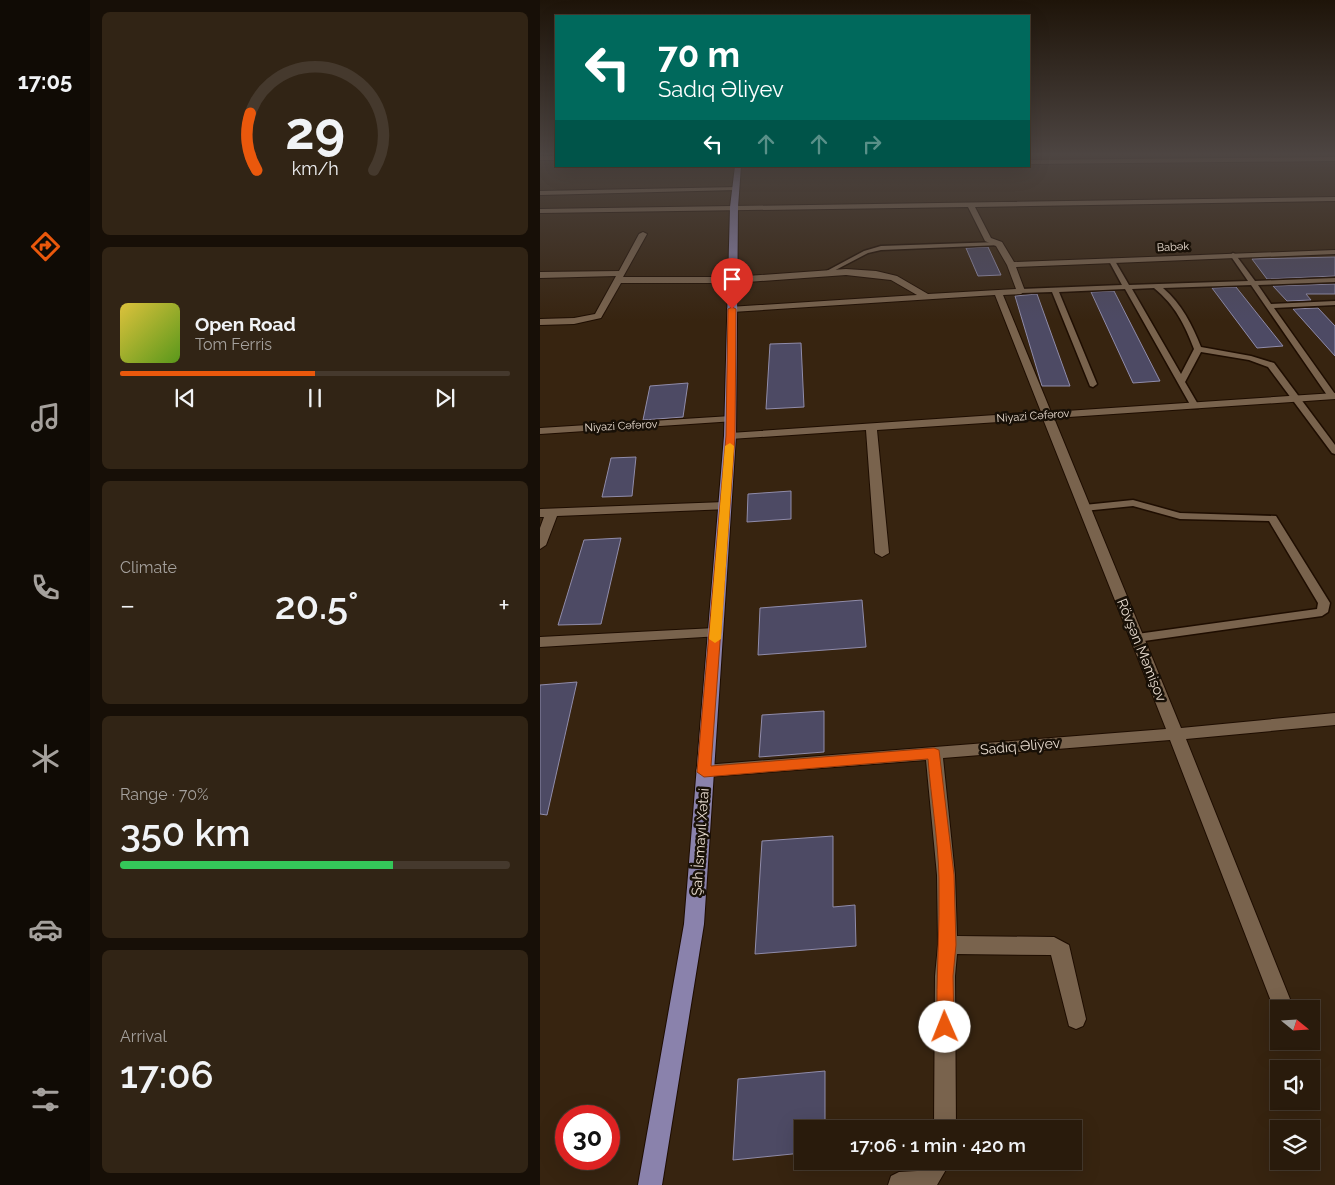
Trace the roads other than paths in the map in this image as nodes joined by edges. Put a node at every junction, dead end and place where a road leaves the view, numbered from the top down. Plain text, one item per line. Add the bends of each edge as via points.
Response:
1 (567, 210) edge
2 (734, 210) edge
3 (974, 210) edge
4 (540, 211) edge
5 (643, 234) dead end
6 (999, 244) junction
7 (1335, 252) edge
8 (1234, 255) junction
9 (1112, 261) junction
10 (1011, 265) junction
11 (540, 274) edge
12 (824, 274) junction
13 (620, 276) junction
14 (733, 280) junction
15 (1335, 280) edge
16 (1254, 283) junction
17 (1157, 287) junction
18 (1127, 288) junction
19 (1055, 290) junction
20 (1020, 292) junction
21 (998, 293) junction
22 (926, 297) junction
23 (1331, 303) edge
24 (1268, 306) junction
25 (732, 309) junction
26 (1335, 312) edge
27 (540, 322) edge
28 (1198, 349) junction
29 (1182, 382) junction
30 (1093, 384) dead end
31 (1334, 396) edge
32 (1296, 399) junction
33 (1195, 406) junction
34 (1046, 415) junction
35 (731, 419) junction
36 (871, 426) junction
37 (540, 431) edge
38 (730, 436) junction
39 (1335, 451) edge
40 (725, 506) junction
41 (1084, 508) junction
42 (546, 513) edge
43 (540, 545) edge
44 (882, 553) dead end
45 (715, 633) junction
46 (1138, 638) junction
47 (540, 642) edge
48 (1335, 719) edge
49 (1176, 734) junction
50 (934, 753) junction
51 (704, 772) junction
52 (948, 945) junction
53 (1280, 1000) edge
54 (1076, 1019) dead end
55 (945, 1120) edge
56 (935, 1170) edge
57 (899, 1184) edge
58 (650, 1185) edge

1 - 4 street
2 - 14 main road, Şah İsmayıl Xətai
3 - 6 street via 988,239
5 - 13 street
6 - 10 street
6 - 12 lane via 881,248 866,252
7 - 8 street, Babək
8 - 9 street, Babək
8 - 16 lane
9 - 10 street, Babək
9 - 18 lane
10 - 20 street
11 - 13 street
12 - 14 street
12 - 22 street via 861,273 894,278
13 - 14 street
13 - 27 street via 598,316 574,322
14 - 25 main road, Şah İsmayıl Xətai
15 - 16 lane
16 - 17 lane
16 - 24 lane
17 - 18 lane
17 - 28 lane via 1172,298 1181,311
18 - 19 lane
18 - 29 lane
19 - 20 lane
19 - 30 lane
20 - 21 street
21 - 22 street
21 - 34 street, Rövşən Məmişov
22 - 25 street
23 - 24 lane
23 - 26 lane
24 - 31 lane
25 - 35 main road, Şah İsmayıl Xətai
28 - 29 lane
28 - 32 lane via 1271,365
29 - 33 lane
31 - 32 street, Niyazi Cəfərov
32 - 33 street, Niyazi Cəfərov
32 - 39 lane
33 - 34 street, Niyazi Cəfərov
34 - 36 street, Niyazi Cəfərov
34 - 41 street, Rövşən Məmişov
35 - 37 street, Niyazi Cəfərov
35 - 38 main road, Şah İsmayıl Xətai
36 - 38 street, Niyazi Cəfərov
36 - 44 street
38 - 40 main road, Şah İsmayıl Xətai
40 - 42 street
40 - 45 main road, Şah İsmayıl Xətai
41 - 46 street, Rövşən Məmişov
41 - 46 lane via 1133,503 1180,516 1272,518 1324,603 1322,612
42 - 43 street
45 - 47 street
45 - 51 main road, Şah İsmayıl Xətai
46 - 49 street, Rövşən Məmişov
48 - 49 street, Sadıq Əliyev
49 - 50 street, Sadıq Əliyev
49 - 53 street, Rövşən Məmişov
50 - 51 street, Sadıq Əliyev
50 - 52 street via 946,875
51 - 58 main road, Şah İsmayıl Xətai via 694,924
52 - 54 street via 1054,946 1062,951
52 - 55 street via 944,976
56 - 57 street via 918,1185

